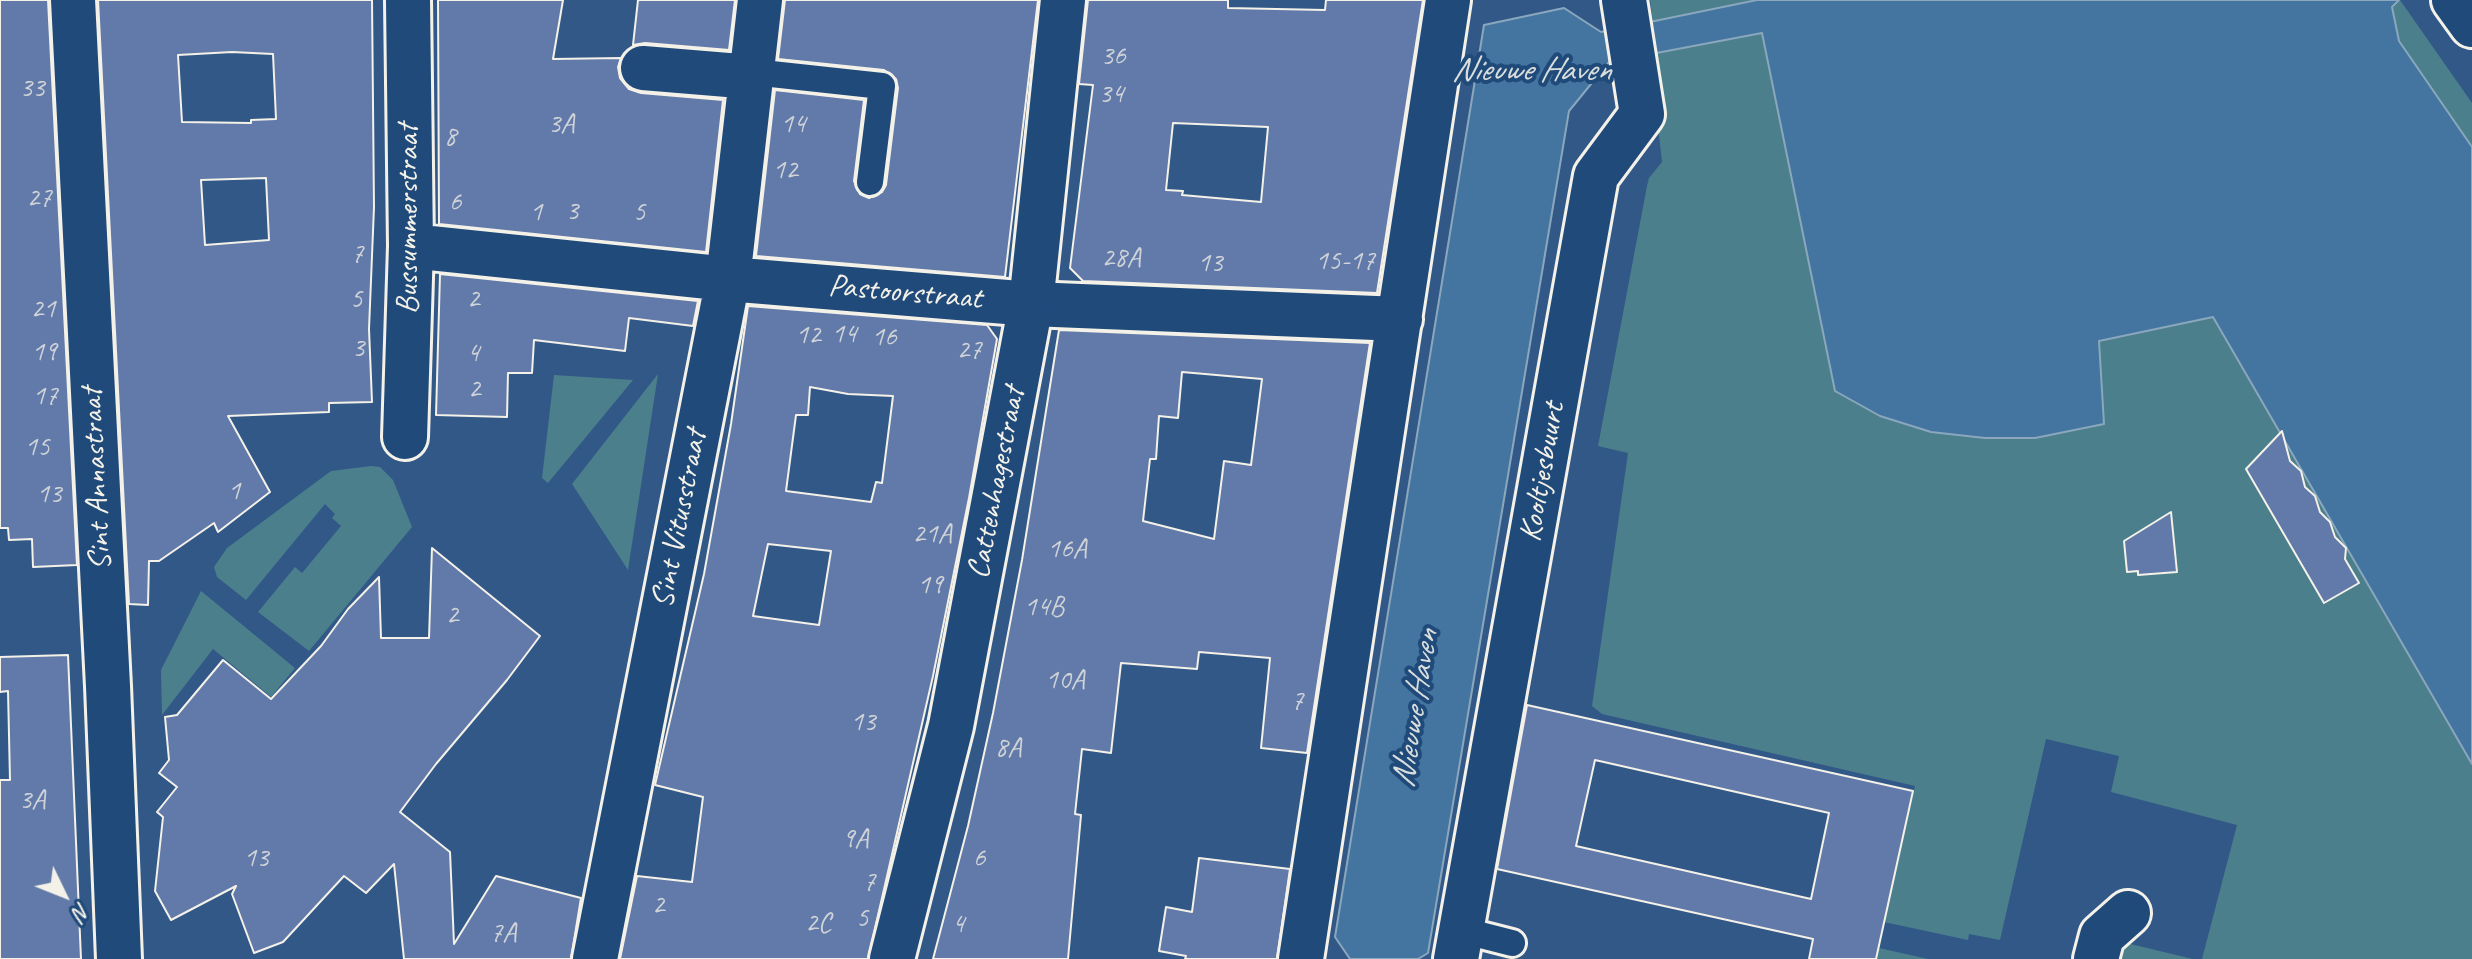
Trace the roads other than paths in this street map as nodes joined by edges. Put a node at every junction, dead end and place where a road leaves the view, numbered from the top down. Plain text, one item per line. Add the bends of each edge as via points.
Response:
1 (73, 0) edge
2 (408, 0) edge
3 (760, 0) edge
4 (1063, 0) edge
5 (1448, 0) edge
6 (2454, 0) edge
7 (1625, 9) edge
8 (2472, 25) edge
9 (643, 68) dead end
10 (752, 75) junction
11 (870, 182) dead end
12 (411, 246) junction
13 (728, 279) junction
14 (1031, 304) junction
15 (1400, 319) junction
16 (405, 437) dead end
17 (2128, 913) dead end
18 (1512, 943) dead end
19 (1458, 945) edge
20 (119, 959) edge
21 (595, 959) edge
22 (892, 959) edge
23 (1301, 959) edge
24 (2096, 959) edge

1 - 20 street, Sint Annastraat
2 - 12 street, Bussummerstraat
3 - 10 street, Sint Vitusstraat
4 - 14 street, Cattenhagestraat
5 - 15 street
6 - 8 street
7 - 19 street, Kooltjesbuurt via 1642,114 1596,176
9 - 10 street
10 - 11 lane via 882,86
10 - 13 street, Sint Vitusstraat
12 - 13 street, Pastoorstraat
12 - 16 street, Bussummerstraat
13 - 14 street, Pastoorstraat
13 - 21 street, Sint Vitusstraat
14 - 15 street, Pastoorstraat
14 - 22 street, Cattenhagestraat via 951,726
15 - 23 street
17 - 24 street via 2102,936
18 - 19 lane

